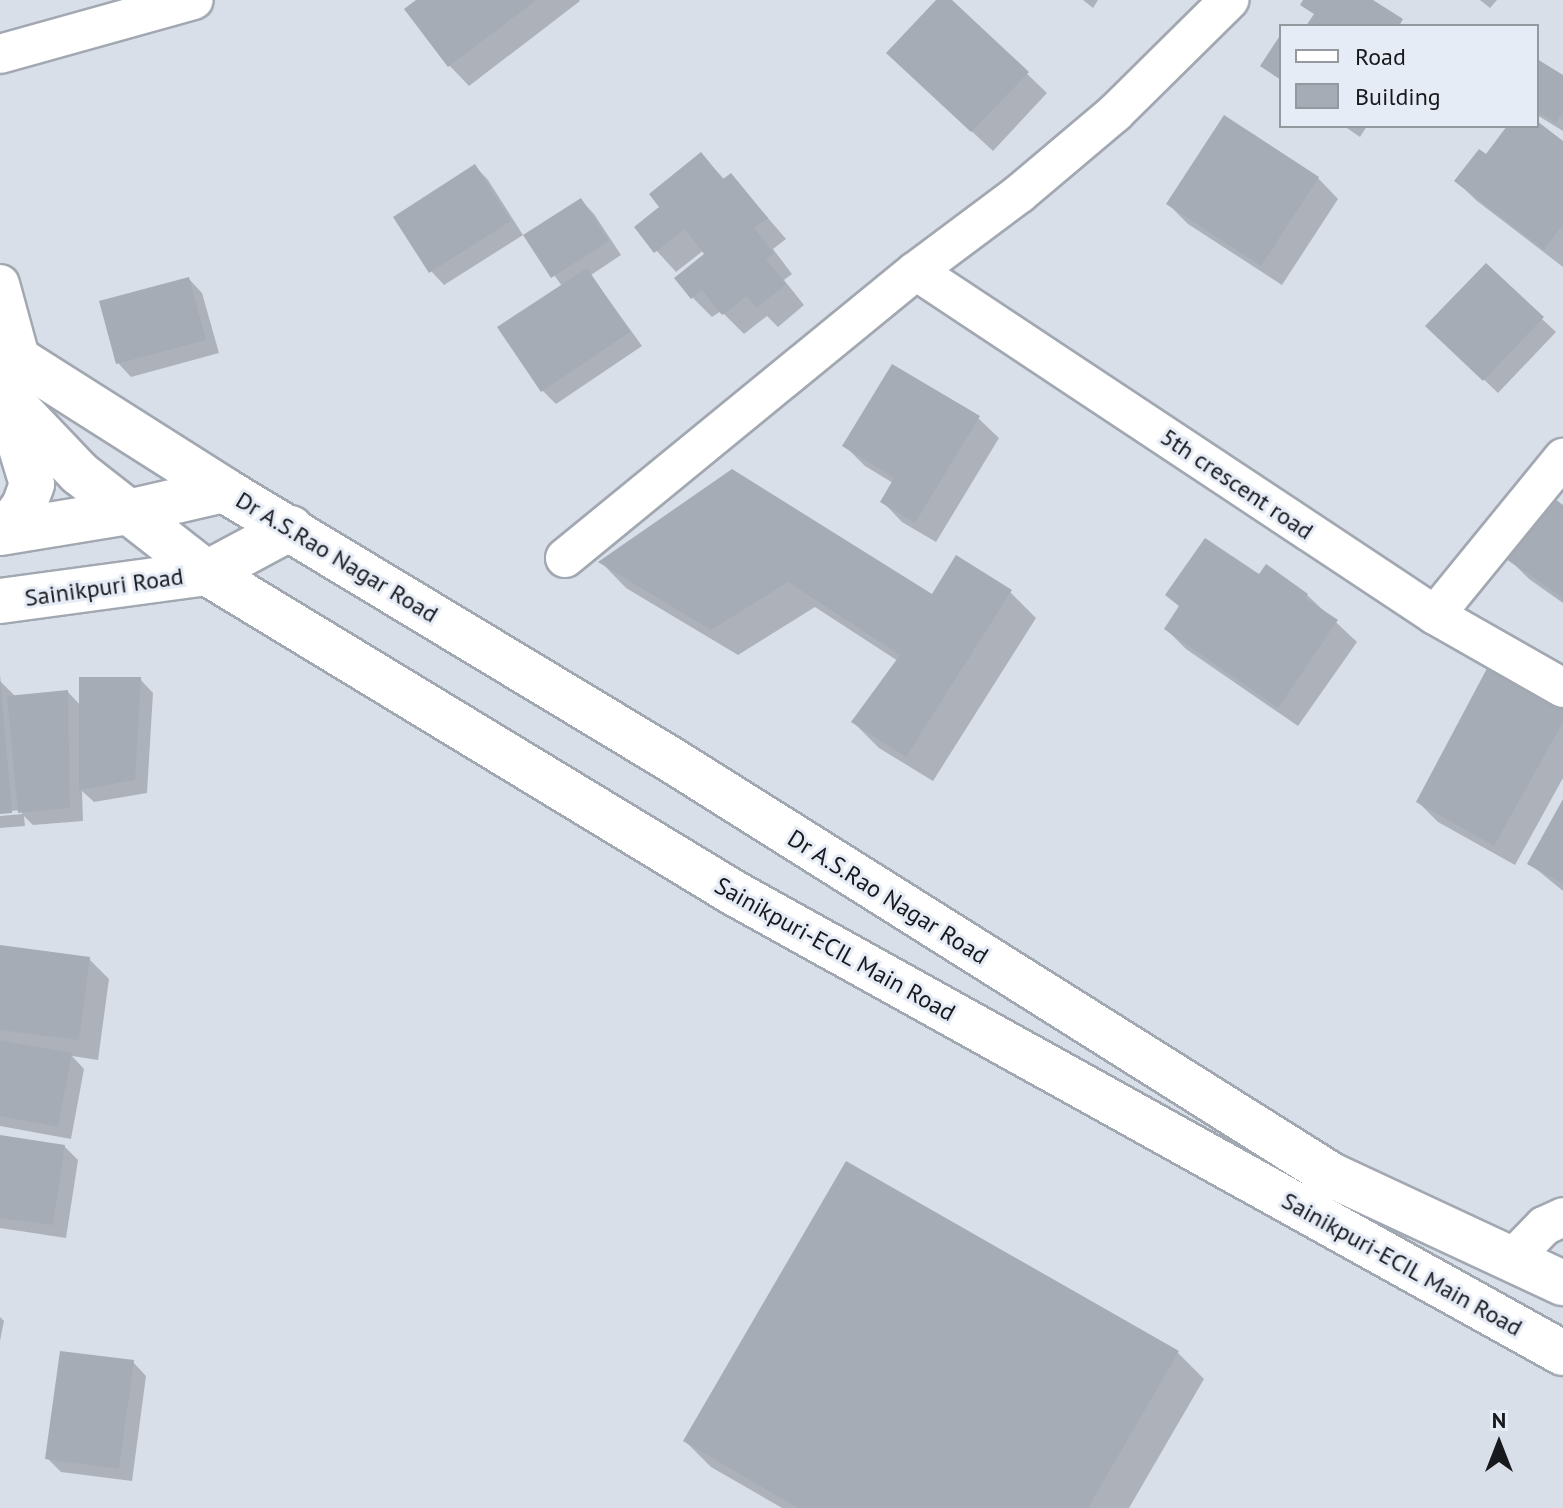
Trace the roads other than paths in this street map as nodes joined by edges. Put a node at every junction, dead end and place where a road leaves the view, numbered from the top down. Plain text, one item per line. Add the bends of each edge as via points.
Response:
1 (194, 0) edge
2 (1229, 0) edge
3 (0, 54) edge
4 (916, 271) junction
5 (0, 284) edge
6 (7, 377) edge
7 (1563, 458) edge
8 (224, 490) junction
9 (128, 512) junction
10 (291, 528) junction
11 (2, 532) edge
12 (565, 558) dead end
13 (207, 573) junction
14 (0, 601) edge
15 (1435, 615) junction
16 (1563, 688) edge
17 (1563, 1217) edge
18 (1513, 1258) junction
19 (1563, 1283) edge
20 (1563, 1353) edge

1 - 3 street
2 - 4 street via 1115,113
4 - 12 street
4 - 15 street, 5th crescent road
5 - 6 street
6 - 8 main road
6 - 9 main road, Sainikpuri-ECIL Main Road via 79,473
6 - 11 main road via 32,484 24,506
7 - 15 street
8 - 9 main road
8 - 10 main road, Dr A.S.Rao Nagar Road
9 - 11 main road
9 - 13 main road, Sainikpuri-ECIL Main Road
10 - 13 main road
10 - 18 main road, Dr A.S.Rao Nagar Road via 670,759 1331,1175
13 - 14 main road, Sainikpuri Road
13 - 20 main road, Sainikpuri-ECIL Main Road via 734,893
15 - 16 street, 5th crescent road
17 - 18 street via 1544,1226
18 - 19 main road, Dr A.S.Rao Nagar Road

